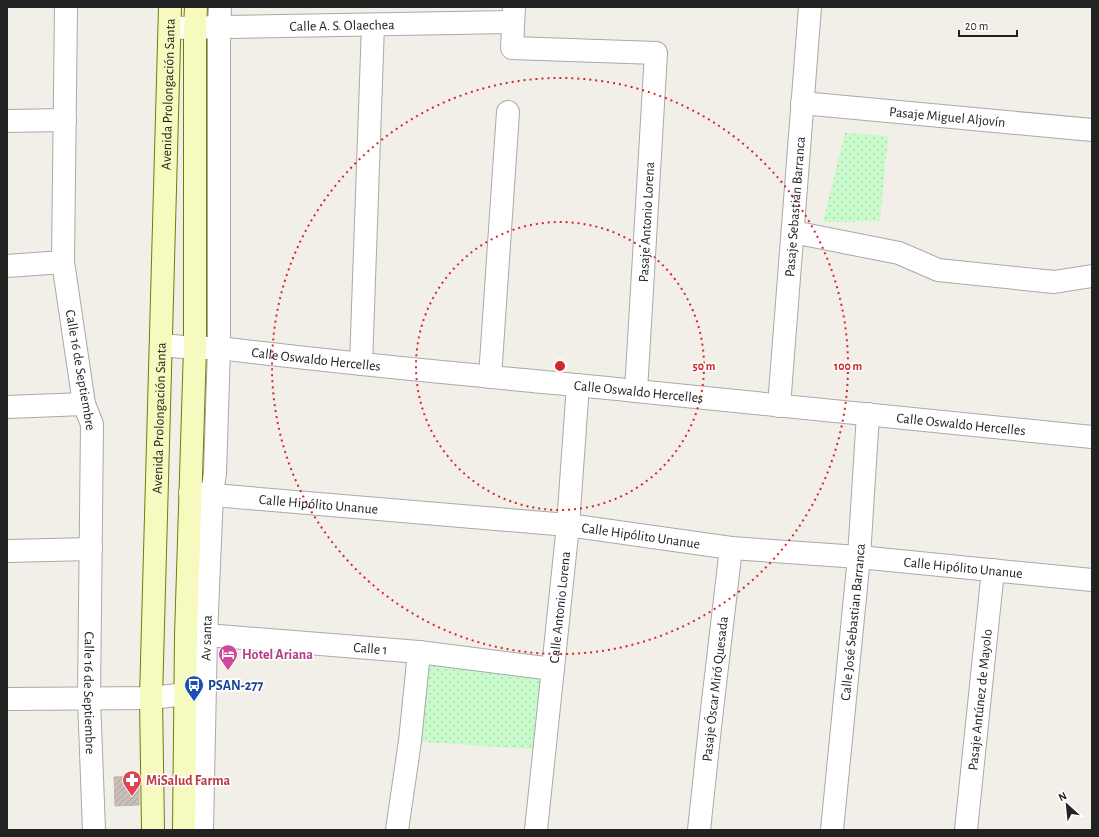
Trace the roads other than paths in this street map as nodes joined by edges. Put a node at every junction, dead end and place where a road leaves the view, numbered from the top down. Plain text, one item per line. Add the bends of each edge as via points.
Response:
1 (66, 7) edge
2 (810, 7) edge
3 (514, 15) edge
4 (170, 17) edge
5 (219, 17) edge
6 (196, 18) edge
7 (384, 19) edge
8 (802, 104) junction
9 (508, 112) dead end
10 (65, 120) junction
11 (7, 121) edge
12 (1092, 130) edge
13 (793, 232) junction
14 (63, 262) junction
15 (7, 266) edge
16 (1092, 276) edge
17 (161, 345) junction
18 (195, 348) junction
19 (219, 348) junction
20 (361, 364) junction
21 (490, 377) junction
22 (578, 385) junction
23 (636, 392) junction
24 (84, 404) junction
25 (779, 406) junction
26 (7, 407) edge
27 (868, 414) junction
28 (1092, 436) edge
29 (190, 493) junction
30 (212, 494) junction
31 (568, 525) junction
32 (732, 548) junction
33 (91, 549) junction
34 (7, 551) edge
35 (859, 557) junction
36 (993, 570) junction
37 (1092, 580) edge
38 (196, 635) junction
39 (419, 652) junction
40 (553, 669) junction
41 (186, 694) junction
42 (151, 698) junction
43 (7, 699) edge
44 (90, 699) junction
45 (94, 830) edge
46 (153, 830) edge
47 (184, 830) edge
48 (202, 830) edge
49 (397, 830) edge
50 (536, 830) edge
51 (699, 830) edge
52 (832, 830) edge
53 (966, 830) edge

1 - 10 street, Calle 16 de Septiembre
2 - 8 street, Pasaje Sebastián Barranca
3 - 7 street, Calle A. S. Olaechea
3 - 23 street, Pasaje Antonio Lorena via 512,48 656,53
4 - 6 street, Calle A. S. Olaechea
4 - 17 street, Avenida Prolongación Santa
5 - 6 street, Calle A. S. Olaechea
5 - 7 street, Calle A. S. Olaechea
5 - 19 street
6 - 18 street, Avenida Prolongación Santa
7 - 20 street
8 - 12 street, Pasaje Miguel Aljovín
8 - 13 street, Pasaje Sebastián Barranca
9 - 21 street
10 - 11 street
10 - 14 street, Calle 16 de Septiembre
13 - 16 street via 899,253 938,270 1054,282
13 - 25 street, Pasaje Sebastián Barranca
14 - 15 street
14 - 24 street, Calle 16 de Septiembre
17 - 18 street, Calle Oswaldo Hercelles
17 - 42 street, Avenida Prolongación Santa
18 - 19 street, Calle Oswaldo Hercelles
18 - 29 street, Avenida Prolongación Santa
19 - 20 street, Calle Oswaldo Hercelles
19 - 30 street
20 - 21 street, Calle Oswaldo Hercelles
21 - 22 street, Calle Oswaldo Hercelles
22 - 23 street, Calle Oswaldo Hercelles
22 - 31 street, Calle Antonio Lorena
23 - 25 street, Calle Oswaldo Hercelles
24 - 26 street
24 - 33 street, Calle 16 de Septiembre via 92,424
25 - 27 street, Calle Oswaldo Hercelles
27 - 28 street, Calle Oswaldo Hercelles
27 - 35 street, Calle José Sebastian Barranca
29 - 30 street, Calle Hipólito Unanue
29 - 38 street, Avenida Prolongación Santa
30 - 31 street, Calle Hipólito Unanue
30 - 38 street, Av santa
31 - 32 street, Calle Hipólito Unanue
31 - 40 street, Calle Antonio Lorena
32 - 35 street, Calle Hipólito Unanue
32 - 51 street, Pasaje Óscar Miró Quesada
33 - 34 street
33 - 44 street, Calle 16 de Septiembre
35 - 36 street, Calle Hipólito Unanue
35 - 52 street, Calle José Sebastian Barranca
36 - 37 street, Calle Hipólito Unanue
36 - 53 street, Pasaje Antúnez de Mayolo
38 - 39 street, Calle 1
38 - 41 street, Avenida Prolongación Santa
38 - 48 street, Av santa
39 - 40 street, Calle 1
39 - 49 street
40 - 50 street, Calle Antonio Lorena
41 - 42 street
41 - 47 street, Avenida Prolongación Santa
42 - 44 street
42 - 46 street, Avenida Prolongación Santa
43 - 44 street
44 - 45 street, Calle 16 de Septiembre

